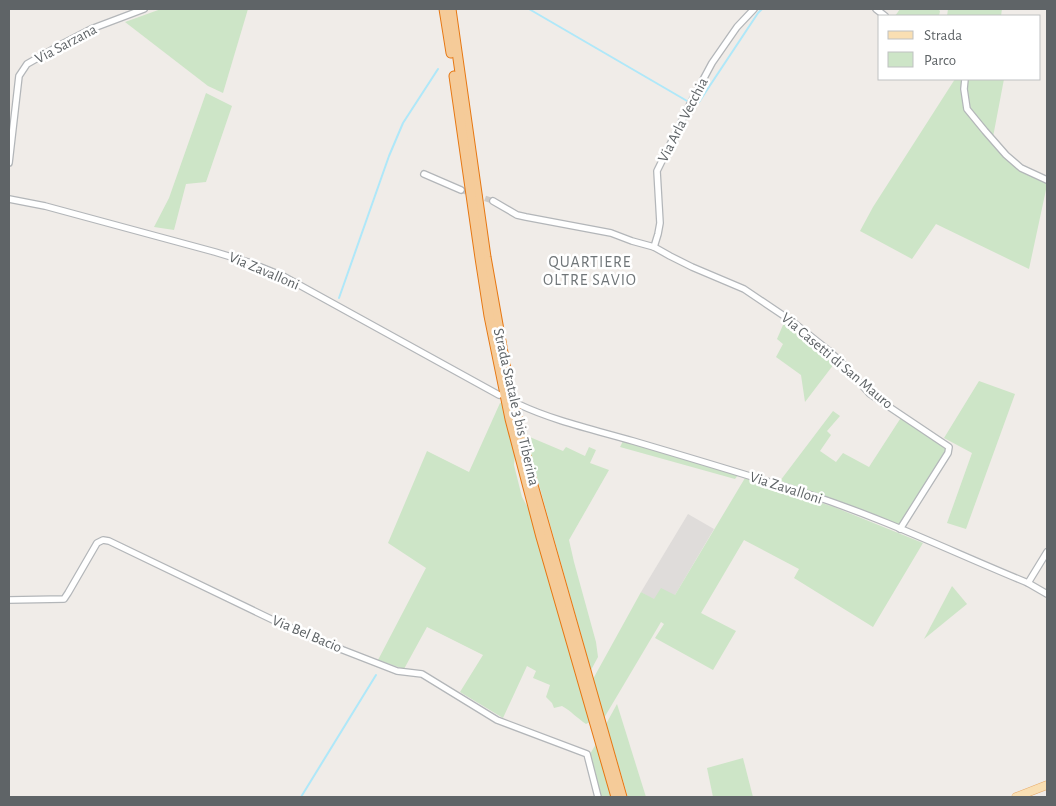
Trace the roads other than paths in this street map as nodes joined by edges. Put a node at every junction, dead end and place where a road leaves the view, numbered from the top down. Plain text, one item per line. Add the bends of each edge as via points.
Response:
1 (144, 9) edge
2 (444, 9) edge
3 (451, 9) edge
4 (754, 9) edge
5 (965, 80) edge
6 (9, 163) edge
7 (424, 174) dead end
8 (1047, 180) edge
9 (461, 190) tunnel mouth
10 (9, 199) edge
11 (493, 201) tunnel mouth
12 (654, 247) junction
13 (499, 395) dead end
14 (518, 404) dead end
15 (900, 529) junction
16 (1047, 552) edge
17 (1028, 583) junction
18 (1047, 594) edge
19 (9, 600) edge
20 (580, 661) junction
21 (607, 759) junction
22 (1047, 785) edge
23 (598, 797) edge
24 (616, 797) edge
25 (622, 797) edge
26 (1016, 797) edge

1 - 6 street, Via Sarzana via 91,29 27,64 18,76
2 - 20 highway, Strada Statale 3 bis Tiberina via 480,258 501,375 525,479
3 - 20 highway, Strada Statale 3 bis Tiberina via 486,257 507,374
4 - 12 street, Via Arla Vecchia via 737,26 712,63 657,171 660,223
5 - 8 street via 967,109 985,131 1021,168
7 - 9 street
10 - 13 street, Via Zavalloni via 248,262 283,276
11 - 12 street, Via Casetti di San Mauro via 526,217 610,233
12 - 15 street, Via Casetti di San Mauro via 764,301 828,350 870,394 949,447
14 - 15 street, Via Zavalloni via 556,419 816,497
15 - 17 street, Via Zavalloni
16 - 17 street
17 - 18 street, Via Zavalloni
19 - 23 street, Via Bel Bacio via 64,599 98,543 109,541 273,620 397,671 422,674 497,720 587,754
20 - 21 highway, Strada Statale 3 bis Tiberina
21 - 24 highway, Strada Statale 3 bis Tiberina
21 - 25 highway, Strada Statale 3 bis Tiberina
22 - 26 main road

